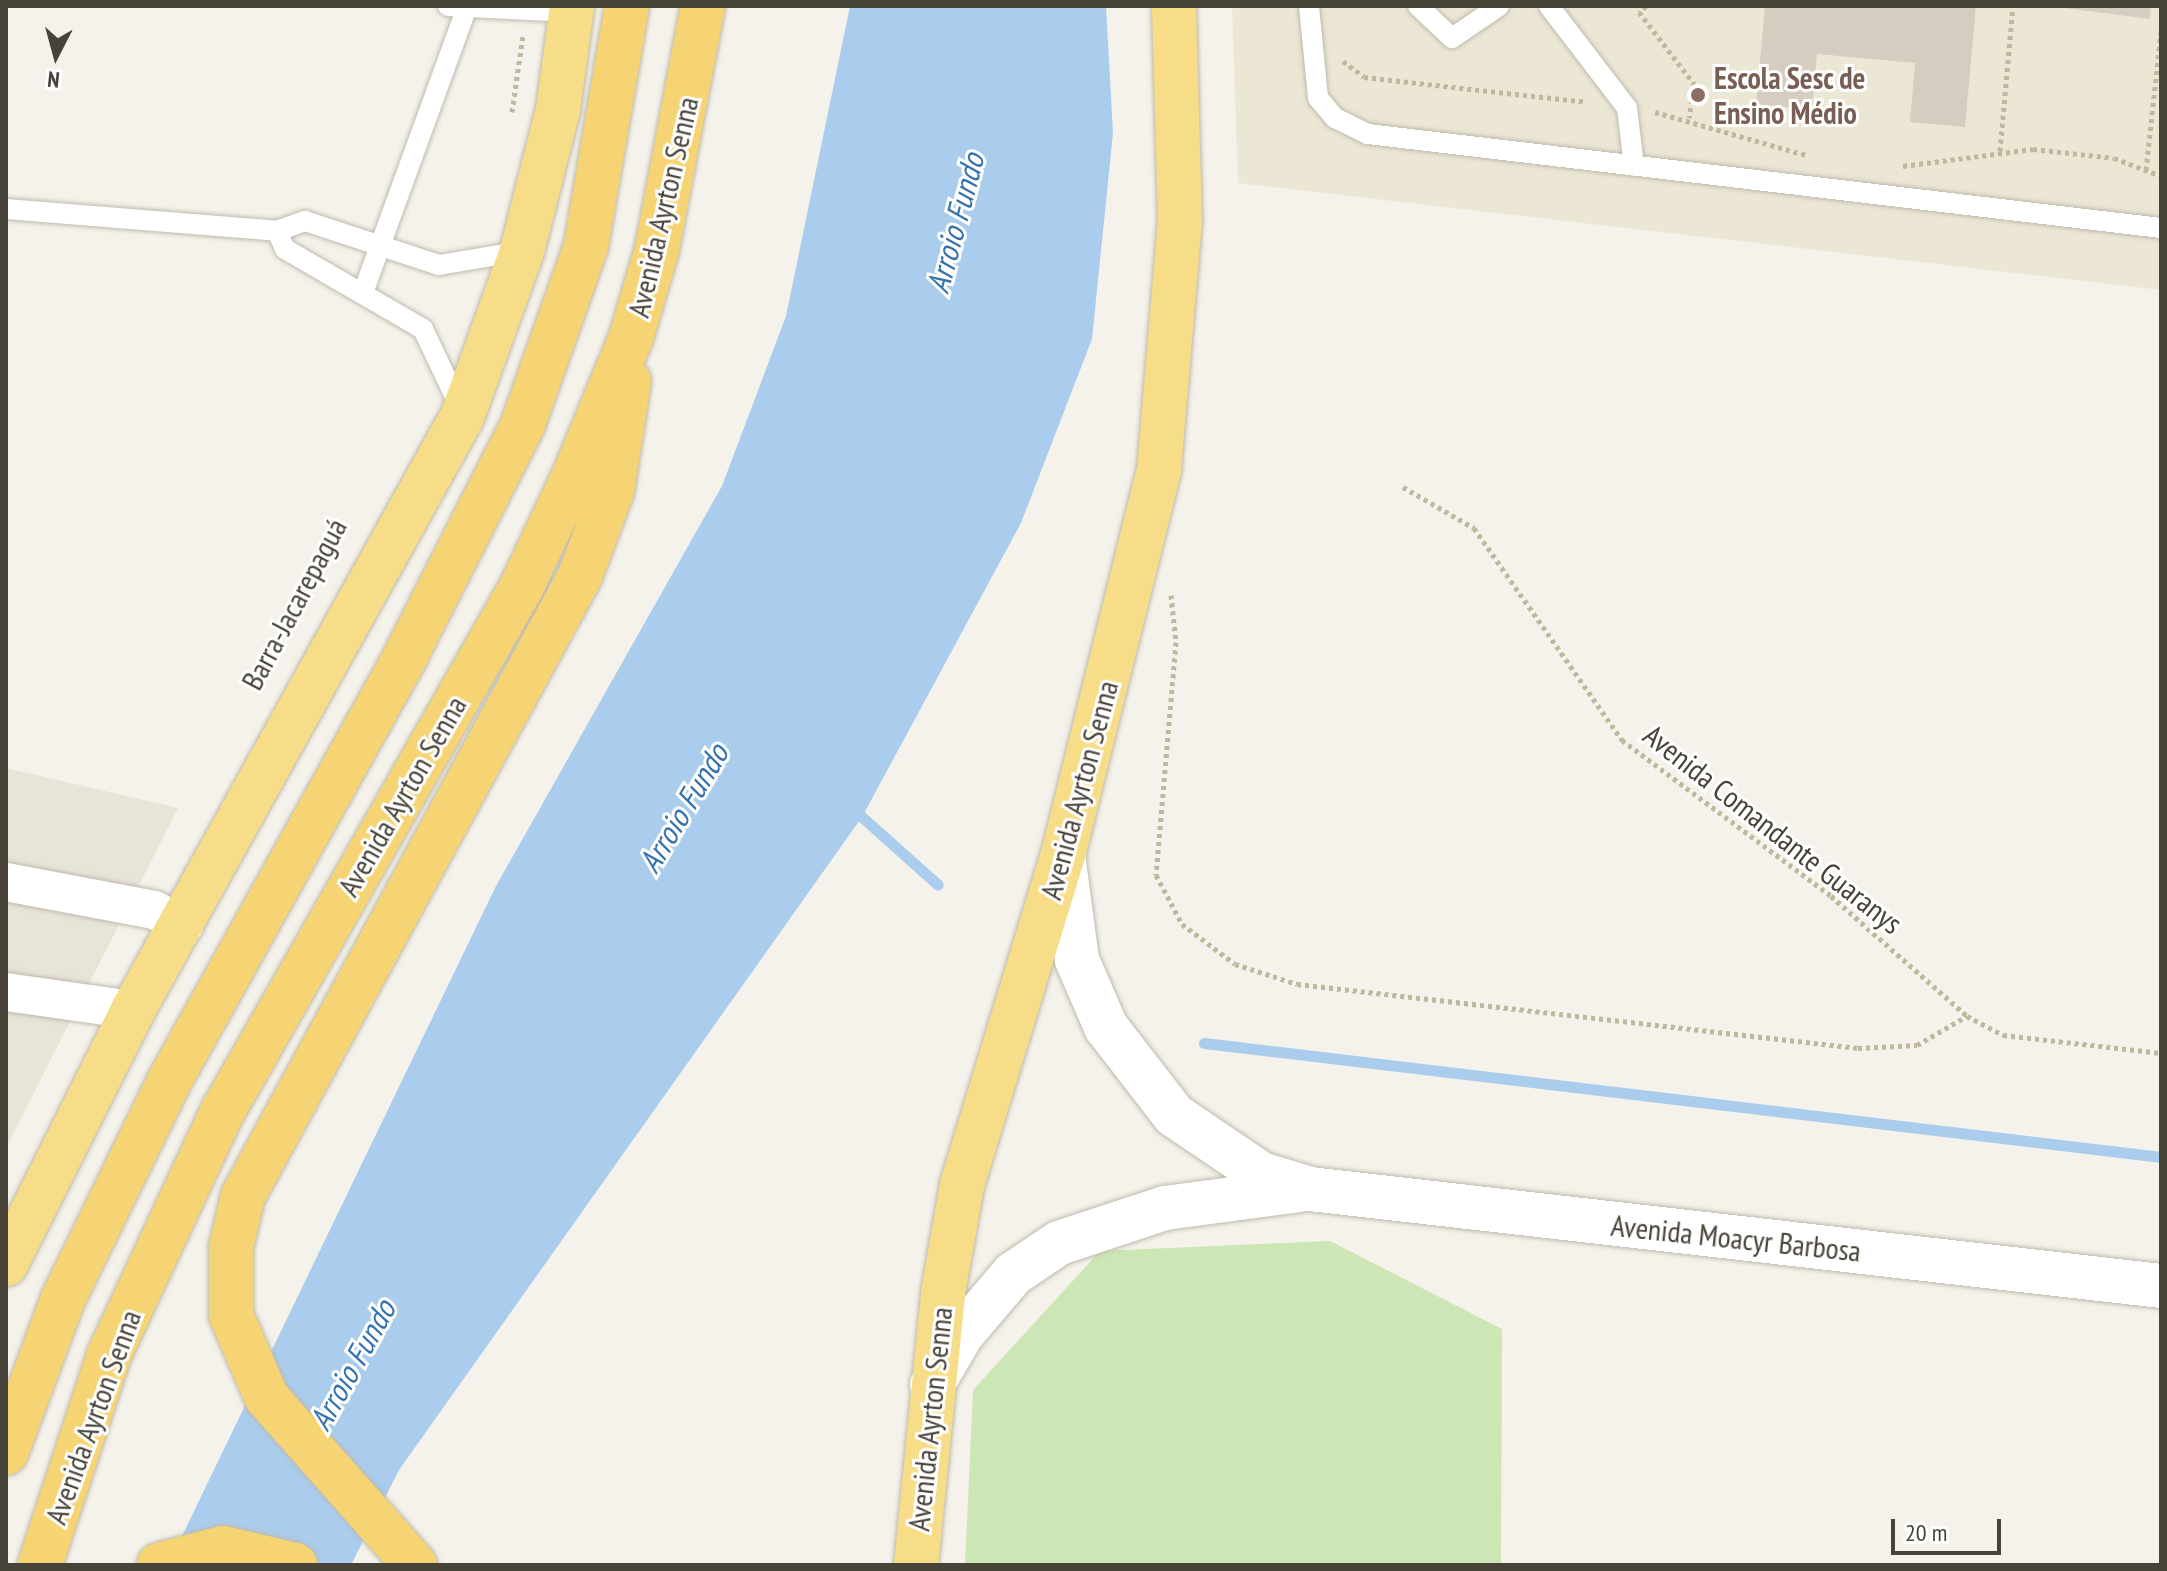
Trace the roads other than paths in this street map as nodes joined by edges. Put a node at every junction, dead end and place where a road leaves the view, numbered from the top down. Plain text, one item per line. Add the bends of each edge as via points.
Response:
1 (627, 6) edge
2 (703, 6) edge
3 (1174, 6) edge
4 (1309, 6) edge
5 (1418, 6) edge
6 (1499, 6) edge
7 (1549, 6) edge
8 (456, 9) edge
9 (572, 9) edge
10 (1634, 166) junction
11 (6, 209) edge
12 (2161, 228) edge
13 (277, 231) junction
14 (380, 243) junction
15 (522, 251) junction
16 (364, 290) junction
17 (631, 338) junction
18 (462, 417) junction
19 (1063, 855) junction
20 (6, 882) edge
21 (185, 925) junction
22 (6, 992) edge
23 (133, 1010) junction
24 (1310, 1189) junction
25 (11, 1237) edge
26 (2161, 1286) edge
27 (932, 1385) junction
28 (6, 1453) edge
29 (40, 1565) edge
30 (159, 1565) edge
31 (295, 1565) edge
32 (415, 1565) edge
33 (916, 1565) edge

1 - 28 highway, Avenida Ayrton Senna via 586,246 523,424 406,655 171,1078 63,1299
2 - 17 highway, Avenida Ayrton Senna via 683,141
3 - 19 highway, Avenida Ayrton Senna via 1180,221 1159,470
4 - 10 lane via 1318,98 1352,129
5 - 6 lane via 1452,38
7 - 10 lane via 1627,108
8 - 9 lane
8 - 14 lane
9 - 15 highway via 558,110
10 - 12 lane
11 - 13 lane
13 - 14 lane via 305,221
13 - 16 lane via 285,249
14 - 15 lane via 398,256 439,265
14 - 16 lane
15 - 18 highway
16 - 18 lane via 423,329 450,372
17 - 29 highway, Avenida Ayrton Senna via 521,588 223,1111 109,1355
17 - 32 highway via 615,477 580,576 243,1196 231,1247 231,1315 240,1347 267,1398
18 - 21 highway
19 - 24 street, Avenida Moacyr Barbosa via 1083,983 1135,1071 1217,1150
19 - 27 highway, Avenida Ayrton Senna via 962,1185
20 - 21 street via 154,910
21 - 23 highway
22 - 23 street
23 - 25 highway
24 - 26 street, Avenida Moacyr Barbosa
24 - 27 street, Avenida Moacyr Barbosa via 1165,1208 1059,1243 1013,1274 962,1334
27 - 33 highway, Avenida Ayrton Senna
30 - 31 highway via 223,1548

